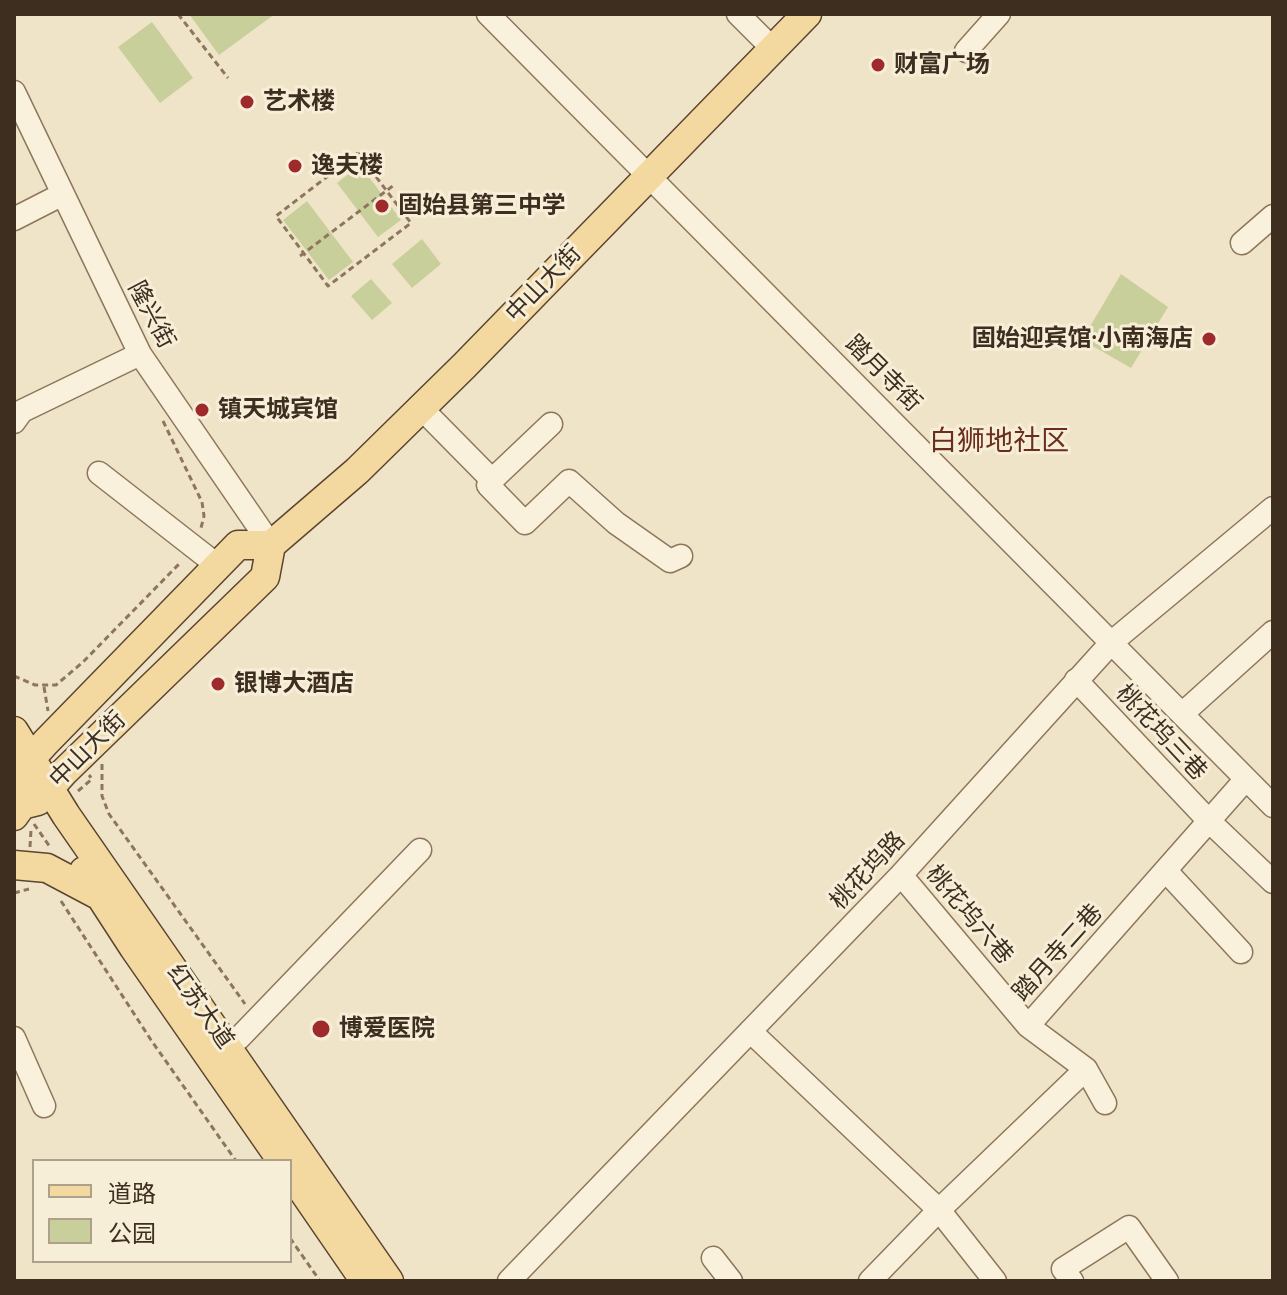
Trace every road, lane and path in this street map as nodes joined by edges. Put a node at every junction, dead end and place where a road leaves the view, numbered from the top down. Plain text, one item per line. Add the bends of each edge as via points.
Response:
1 (178, 14) edge
2 (488, 14) edge
3 (738, 14) edge
4 (807, 14) edge
5 (999, 14) edge
6 (772, 48) junction
7 (966, 51) dead end
8 (228, 78) dead end
9 (14, 92) edge
10 (650, 176) junction
11 (394, 185) dead end
12 (386, 191) junction
13 (61, 195) junction
14 (1273, 216) edge
15 (14, 219) edge
16 (1242, 243) dead end
17 (302, 254) junction
18 (140, 354) junction
19 (421, 408) junction
20 (157, 410) dead end
21 (14, 422) edge
22 (551, 424) dead end
23 (99, 473) dead end
24 (492, 480) junction
25 (1273, 508) edge
26 (271, 545) junction
27 (193, 546) junction
28 (681, 556) dead end
29 (217, 565) junction
30 (1273, 632) edge
31 (1112, 642) junction
32 (14, 676) edge
33 (1076, 680) junction
34 (44, 687) junction
35 (1182, 714) junction
36 (49, 720) dead end
37 (14, 731) edge
38 (105, 754) dead end
39 (21, 764) edge
40 (92, 779) dead end
41 (1246, 779) junction
42 (100, 780) junction
43 (31, 802) edge
44 (1273, 806) edge
45 (1209, 821) junction
46 (420, 850) dead end
47 (14, 865) edge
48 (1166, 871) junction
49 (901, 875) junction
50 (1273, 882) edge
51 (38, 889) dead end
52 (14, 893) edge
53 (100, 896) junction
54 (58, 897) dead end
55 (1241, 952) dead end
56 (256, 1020) junction
57 (1028, 1026) junction
58 (750, 1031) junction
59 (14, 1038) edge
60 (239, 1038) dead end
61 (1086, 1069) junction
62 (1105, 1103) dead end
63 (44, 1106) dead end
64 (235, 1159) edge
65 (281, 1159) edge
66 (292, 1175) edge
67 (939, 1210) junction
68 (292, 1241) edge
69 (713, 1258) dead end
70 (1067, 1275) edge
71 (320, 1281) edge
72 (365, 1281) edge
73 (389, 1281) edge
74 (509, 1281) edge
75 (731, 1281) edge
76 (870, 1281) edge
77 (995, 1281) edge
78 (1167, 1281) edge

1 - 8 path
2 - 10 street, 踏月寺街
3 - 6 street
4 - 6 main road, 中山大街
5 - 7 street
6 - 10 main road, 中山大街
9 - 13 street, 隆兴街
10 - 19 main road, 中山大街
10 - 31 street, 踏月寺街
11 - 12 path
12 - 17 path
12 - 17 path via 411,223 328,286
12 - 17 path via 358,153 276,216
13 - 15 street
13 - 18 street, 隆兴街
14 - 16 street
18 - 21 street via 22,411
18 - 26 street, 隆兴街
19 - 24 street
19 - 26 main road, 中山大街
20 - 27 path via 202,502 204,516
22 - 24 street
23 - 27 street
24 - 28 street via 488,485 525,523 569,481 670,561
25 - 31 street, 桃花坞路
26 - 29 main road, 中山大街 via 238,545
26 - 43 main road, 中山大街 via 265,577
27 - 29 street
27 - 34 path via 83,662 56,685
29 - 39 main road, 中山大街
30 - 35 street
31 - 33 street, 桃花坞路
31 - 35 street, 踏月寺街
32 - 34 path
33 - 45 street, 桃花坞三巷
33 - 49 street, 桃花坞路
34 - 36 path
35 - 41 street, 踏月寺街
37 - 39 main road
38 - 42 path
39 - 43 main road, 中山大街
40 - 42 path
41 - 44 street, 踏月寺街
41 - 45 street, 踏月寺二巷
42 - 56 path via 109,814
43 - 53 main road, 红苏大道
43 - 73 main road, 红苏大道
45 - 48 street, 踏月寺二巷
45 - 50 street, 桃花坞三巷
46 - 56 street
47 - 53 main road via 47,868
48 - 55 street
48 - 57 street, 踏月寺二巷
49 - 57 street, 桃花坞六巷
49 - 58 street, 桃花坞路
51 - 52 path
53 - 65 main road, 红苏大道
54 - 64 path
56 - 60 street
57 - 61 street, 踏月寺二巷
58 - 67 street
58 - 74 street, 桃花坞路
59 - 63 street
61 - 62 street
61 - 67 street
66 - 72 main road
67 - 76 street
67 - 77 street
68 - 71 path
69 - 75 street
70 - 78 street via 1129,1227

